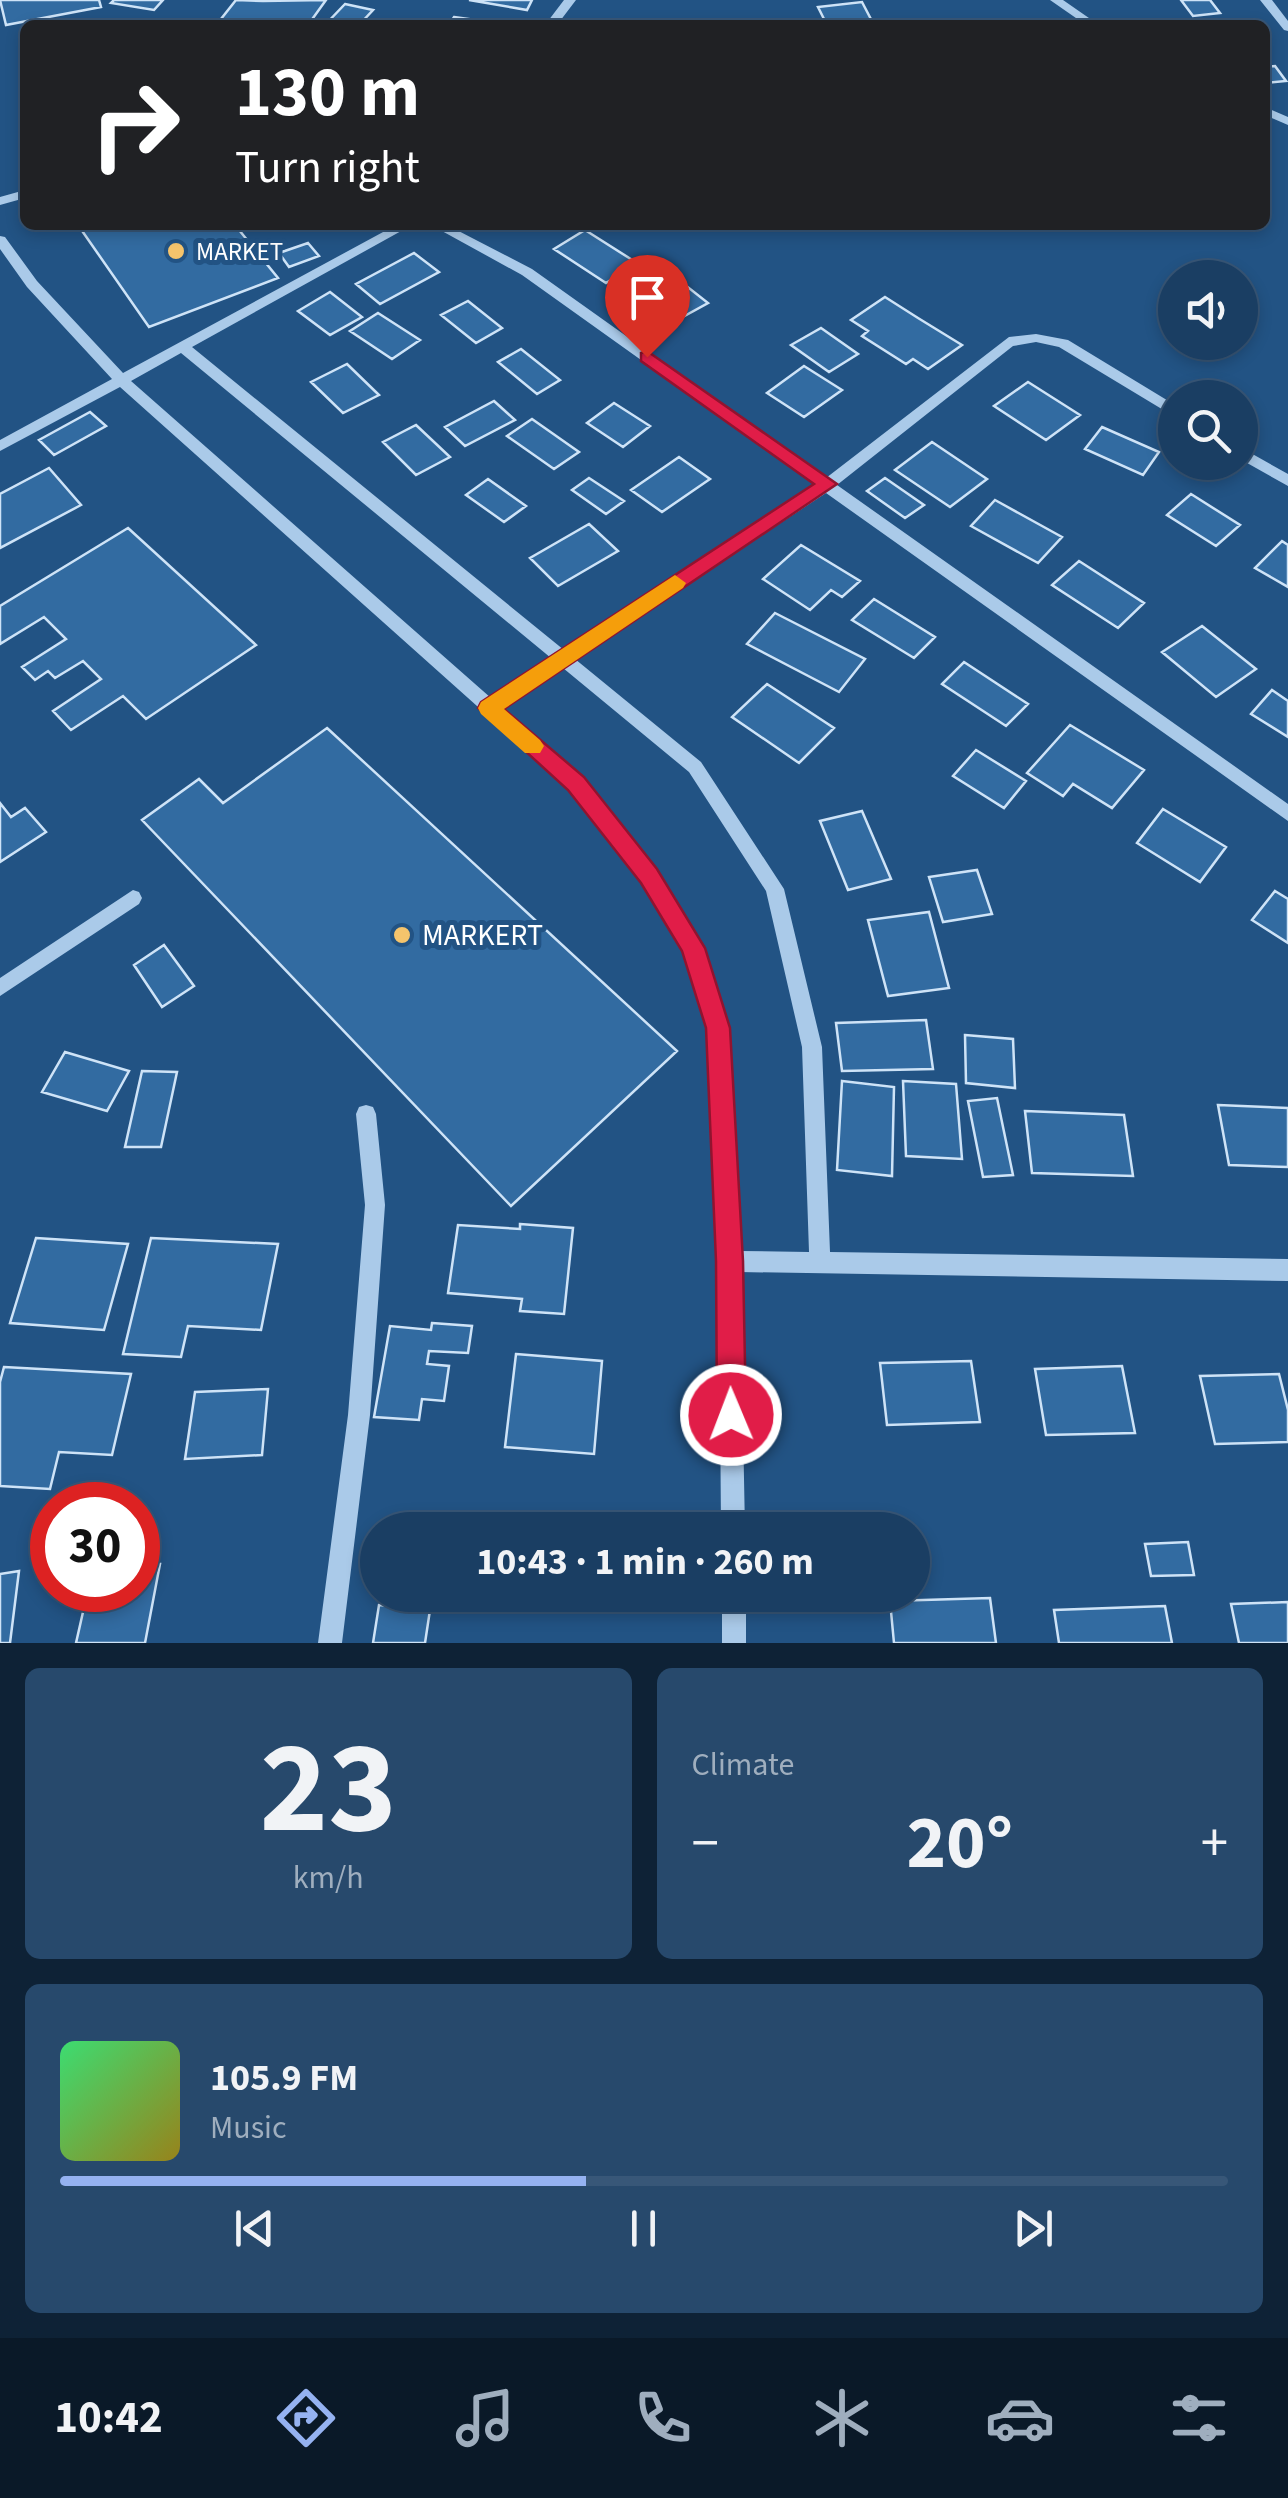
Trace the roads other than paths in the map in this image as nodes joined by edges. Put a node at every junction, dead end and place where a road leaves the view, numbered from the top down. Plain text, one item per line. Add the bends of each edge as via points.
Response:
1 (570, 0) edge
2 (1056, 0) edge
3 (1266, 0) edge
4 (555, 20) edge
5 (1085, 20) edge
6 (1288, 28) edge
7 (397, 230) edge
8 (447, 230) edge
9 (0, 240) edge
10 (184, 348) junction
11 (120, 378) junction
12 (1158, 402) edge
13 (0, 446) edge
14 (1258, 463) edge
15 (1288, 481) edge
16 (828, 484) junction
17 (563, 656) junction
18 (489, 708) junction
19 (1288, 814) edge
20 (133, 898) dead end
21 (0, 988) edge
22 (366, 1114) dead end
23 (820, 1260) junction
24 (729, 1261) junction
25 (1288, 1270) edge
26 (733, 1512) edge
27 (734, 1612) edge
28 (330, 1643) edge
29 (734, 1643) edge

1 - 4 street
2 - 5 street
3 - 6 street
7 - 10 street
8 - 16 street via 527,272
9 - 11 street
10 - 11 street
10 - 17 street
11 - 13 street
11 - 18 street
12 - 16 street via 1063,343 1009,342
14 - 15 street
16 - 17 street
16 - 19 street
17 - 18 street
17 - 23 street via 696,767 775,889 812,1046
18 - 24 street via 576,784 649,876 692,948 718,1028
20 - 21 street
22 - 28 street via 375,1204 359,1415
23 - 24 street
23 - 25 street
24 - 26 street
27 - 29 street

